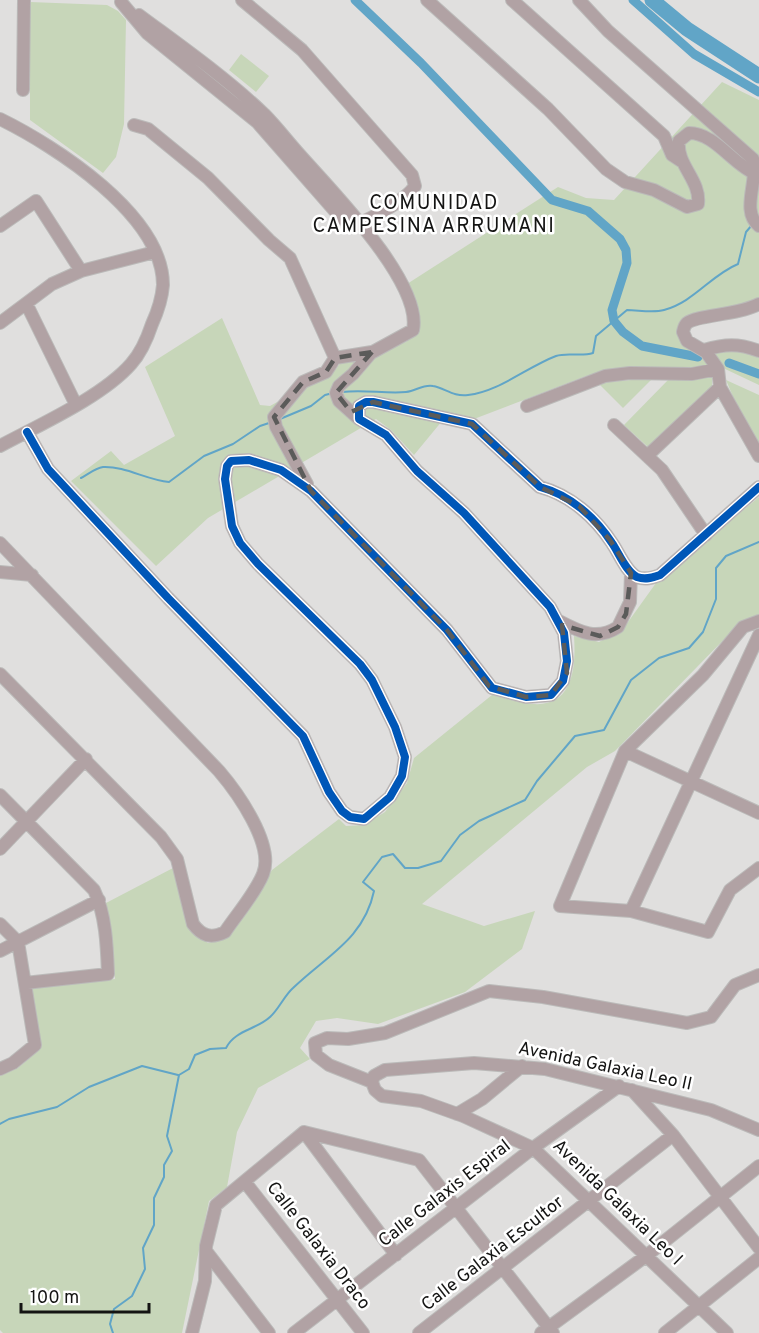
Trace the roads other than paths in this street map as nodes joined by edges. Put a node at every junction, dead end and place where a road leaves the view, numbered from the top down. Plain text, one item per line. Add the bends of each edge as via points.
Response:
1 (24, 0) edge
2 (242, 0) edge
3 (427, 0) edge
4 (512, 0) edge
5 (579, 0) edge
6 (118, 1) edge
7 (23, 90) dead end
8 (3, 123) edge
9 (134, 124) dead end
10 (683, 162) junction
11 (756, 174) junction
12 (362, 224) junction
13 (0, 226) edge
14 (759, 226) edge
15 (155, 252) junction
16 (81, 271) junction
17 (759, 304) edge
18 (27, 305) junction
19 (0, 323) edge
20 (704, 350) junction
21 (759, 351) edge
22 (372, 352) junction
23 (335, 358) junction
24 (718, 369) junction
25 (720, 387) junction
26 (76, 405) junction
27 (527, 406) dead end
28 (360, 418) junction
29 (614, 425) dead end
30 (27, 432) junction
31 (0, 446) edge
32 (647, 456) junction
33 (759, 456) edge
34 (759, 487) edge
35 (310, 490) junction
36 (706, 535) junction
37 (0, 543) edge
38 (0, 572) edge
39 (631, 573) junction
40 (32, 575) junction
41 (559, 621) junction
42 (759, 621) edge
43 (759, 635) edge
44 (0, 674) edge
45 (625, 751) junction
46 (86, 759) junction
47 (692, 780) junction
48 (0, 795) edge
49 (759, 813) edge
50 (26, 822) junction
51 (0, 849) edge
52 (759, 868) edge
53 (99, 900) junction
54 (631, 911) junction
55 (0, 924) edge
56 (18, 942) junction
57 (0, 951) edge
58 (758, 977) edge
59 (25, 983) junction
60 (522, 1066) junction
61 (0, 1069) edge
62 (372, 1082) junction
63 (620, 1086) junction
64 (632, 1090) junction
65 (457, 1114) junction
66 (759, 1131) edge
67 (304, 1132) junction
68 (673, 1135) junction
69 (533, 1148) junction
70 (759, 1166) edge
71 (245, 1182) junction
72 (719, 1195) junction
73 (590, 1202) junction
74 (457, 1208) junction
75 (759, 1248) edge
76 (206, 1251) junction
77 (396, 1255) junction
78 (646, 1256) junction
79 (759, 1258) edge
80 (504, 1269) junction
81 (337, 1300) junction
82 (699, 1307) junction
83 (547, 1331) edge
84 (192, 1333) edge
85 (269, 1333) edge
86 (294, 1333) edge
87 (363, 1333) edge
88 (419, 1333) edge
89 (665, 1333) edge
90 (727, 1333) edge

1 - 7 street
2 - 12 street via 302,50 412,175 415,186 410,194
3 - 10 street via 548,109 606,169 625,182 694,207 698,204 698,193
4 - 10 street via 664,136 672,155
5 - 11 street via 746,152 753,159
6 - 12 street via 214,70 265,115
8 - 15 street via 42,141 106,189 140,226
9 - 23 street via 148,129 208,178 290,258
10 - 11 street via 679,141 696,133
11 - 14 street via 751,210
12 - 22 street via 388,262 415,314 413,330
13 - 16 street via 36,201
15 - 16 street
15 - 26 street via 163,285 144,346 116,378
16 - 18 street via 51,284
17 - 20 street via 738,313 688,322 684,336
18 - 19 street
18 - 26 street
20 - 21 street via 741,344
20 - 24 street
22 - 23 street
22 - 28 street via 336,393 339,401
23 - 35 street via 326,372 303,382 274,417
24 - 25 street
24 - 27 street via 692,374 605,376
25 - 32 street
25 - 33 street
26 - 30 street
28 - 39 street via 360,406 373,402 472,424 540,487 579,506 610,540
28 - 41 street via 386,435 417,471 464,513 542,597
29 - 32 street
30 - 31 street
30 - 35 street via 48,469 303,736 342,811 364,819 390,796 402,776 405,757 395,728 360,664 240,543 229,513 225,472 231,461 249,460 281,470
32 - 36 street via 662,470
34 - 36 street
35 - 41 street via 447,630 492,688 537,697 559,689 567,673 564,633
36 - 39 street via 660,575 650,579
37 - 40 street
38 - 40 street
39 - 41 street via 630,602 618,627 600,636
40 - 46 street via 219,771 247,808 265,850 265,868 225,932 206,936 197,930 177,859
42 - 45 street via 743,627 703,675
43 - 47 street
44 - 46 street
45 - 47 street
45 - 54 street via 560,906
46 - 50 street
47 - 49 street
47 - 54 street
48 - 50 street
50 - 51 street
50 - 53 street via 94,890
52 - 54 street via 730,890 708,932
53 - 56 street
53 - 59 street via 108,974
55 - 56 street
56 - 57 street
56 - 59 street
58 - 62 street, Avenida Galaxia Leo I via 735,985 711,1017 687,1023 489,991 385,1033 327,1038 315,1043 316,1055 329,1065
59 - 61 street via 35,1045
60 - 62 street, Avenida Galaxia Leo II via 474,1063 386,1070 374,1076
60 - 63 street, Avenida Galaxia Leo II
60 - 65 street via 482,1100
62 - 65 street, Avenida Galaxia Leo I via 382,1096 421,1101
63 - 64 street, Avenida Galaxia Leo II
63 - 69 street, Calle Galaxis Espiral
64 - 66 street, Avenida Galaxia Leo II via 711,1110
64 - 68 street
65 - 69 street, Avenida Galaxia Leo I
67 - 71 street
67 - 74 street via 419,1160
67 - 77 street
68 - 72 street
68 - 73 street, Calle Galaxia Escultor
69 - 73 street, Avenida Galaxia Leo I
69 - 74 street, Calle Galaxis Espiral
70 - 72 street
71 - 76 street via 216,1205
71 - 81 street, Calle Galaxia Draco
72 - 75 street
72 - 78 street
73 - 78 street, Avenida Galaxia Leo I
73 - 80 street, Calle Galaxia Escultor
74 - 77 street, Calle Galaxis Espiral
74 - 80 street
76 - 84 street via 205,1281
76 - 85 street
77 - 81 street, Calle Galaxis Espiral
78 - 82 street, Avenida Galaxia Leo I
78 - 83 street
79 - 82 street
80 - 83 street
80 - 88 street, Calle Galaxia Escultor
81 - 86 street, Calle Galaxis Espiral
81 - 87 street, Calle Galaxia Draco
82 - 89 street
82 - 90 street, Avenida Galaxia Leo I

